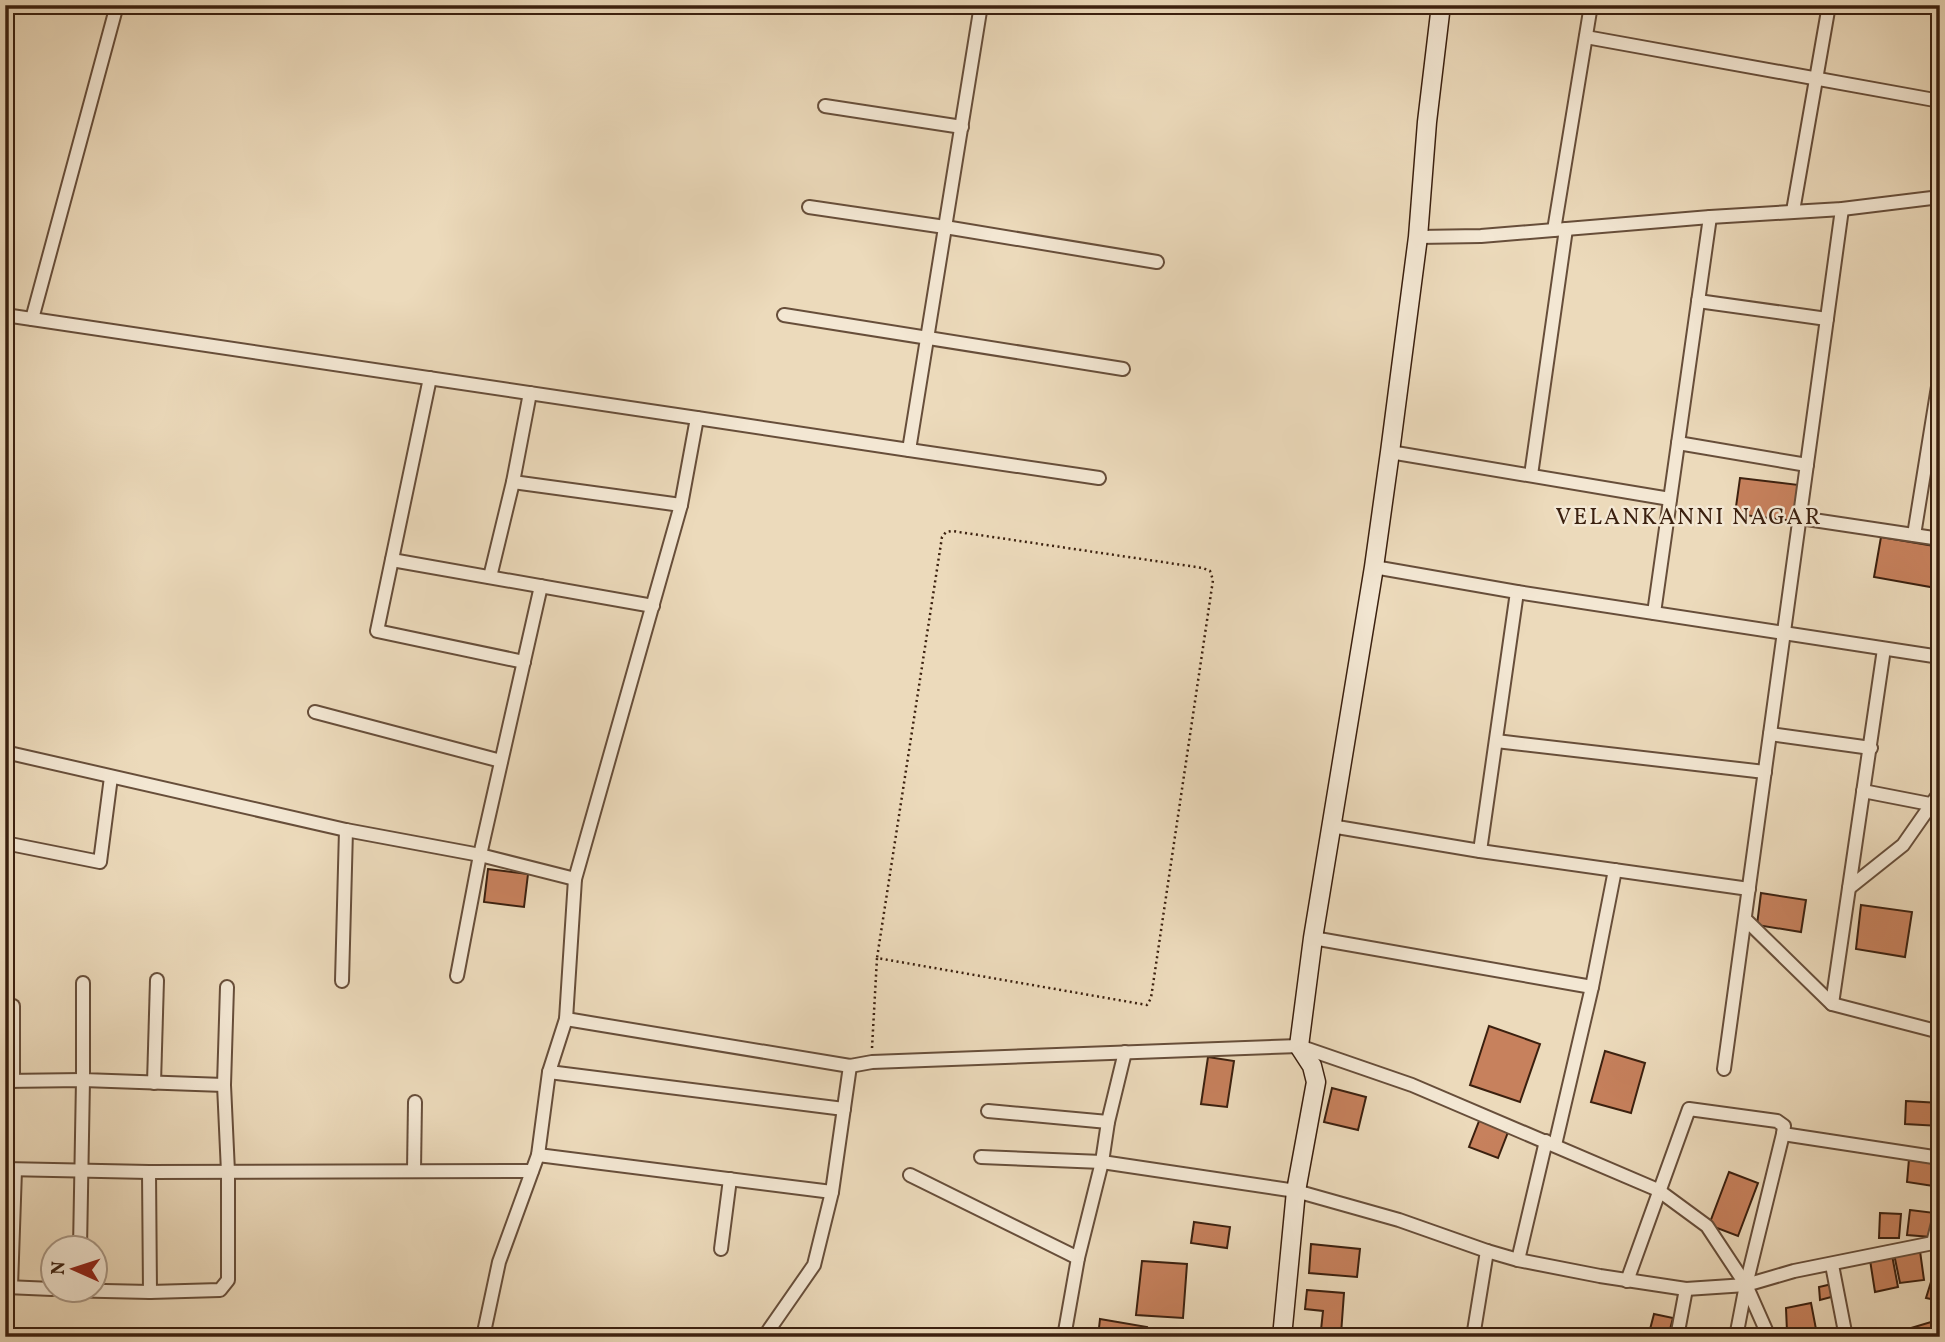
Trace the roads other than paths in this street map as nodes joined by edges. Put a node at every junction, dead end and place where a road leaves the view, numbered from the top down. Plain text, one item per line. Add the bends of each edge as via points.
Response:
1 (117, 5) edge
2 (981, 5) edge
3 (1441, 5) edge
4 (1591, 5) edge
5 (1829, 5) edge
6 (1586, 37) junction
7 (1816, 79) junction
8 (1940, 101) edge
9 (825, 106) dead end
10 (962, 127) junction
11 (1940, 197) edge
12 (809, 207) dead end
13 (1842, 209) junction
14 (1793, 211) junction
15 (1710, 216) junction
16 (945, 227) junction
17 (1560, 229) junction
18 (1418, 237) junction
19 (1157, 262) dead end
20 (1698, 301) junction
21 (5, 315) edge
22 (784, 316) dead end
23 (32, 319) junction
24 (1827, 319) junction
25 (927, 337) junction
26 (1123, 369) dead end
27 (1940, 374) edge
28 (430, 379) junction
29 (530, 393) junction
30 (697, 418) junction
31 (1678, 443) junction
32 (909, 450) junction
33 (1390, 452) junction
34 (1807, 464) junction
35 (1531, 475) junction
36 (1099, 478) dead end
37 (513, 482) junction
38 (1670, 499) junction
39 (681, 505) junction
40 (1800, 518) junction
41 (1914, 535) junction
42 (1940, 538) edge
43 (392, 559) junction
44 (1374, 567) junction
45 (490, 577) junction
46 (541, 586) junction
47 (1517, 592) junction
48 (653, 606) junction
49 (1654, 613) junction
50 (1784, 633) junction
51 (1884, 649) junction
52 (1940, 657) edge
53 (524, 662) junction
54 (314, 712) dead end
55 (1770, 734) junction
56 (1496, 741) junction
57 (1871, 748) junction
58 (5, 752) edge
59 (501, 761) junction
60 (1765, 772) junction
61 (111, 777) junction
62 (1863, 791) junction
63 (1940, 792) edge
64 (1935, 805) edge
65 (1331, 825) junction
66 (346, 830) junction
67 (5, 844) edge
68 (1480, 851) junction
69 (480, 855) junction
70 (1615, 870) junction
71 (575, 879) junction
72 (1849, 888) junction
73 (1749, 890) junction
74 (1745, 919) junction
75 (1313, 937) junction
76 (457, 976) dead end
77 (157, 981) dead end
78 (342, 981) dead end
79 (83, 983) dead end
80 (227, 987) dead end
81 (1592, 987) junction
82 (1832, 1004) junction
83 (13, 1006) dead end
84 (566, 1019) junction
85 (1940, 1032) edge
86 (1299, 1046) junction
87 (1125, 1052) junction
88 (850, 1066) junction
89 (1724, 1069) dead end
90 (549, 1072) junction
91 (83, 1080) junction
92 (9, 1081) edge
93 (155, 1083) junction
94 (224, 1085) junction
95 (415, 1102) dead end
96 (844, 1109) junction
97 (988, 1111) dead end
98 (1108, 1122) junction
99 (1783, 1134) junction
100 (1550, 1143) junction
101 (538, 1155) junction
102 (981, 1157) dead end
103 (1940, 1158) edge
104 (1102, 1161) junction
105 (10, 1170) edge
106 (414, 1170) junction
107 (83, 1171) junction
108 (533, 1171) junction
109 (149, 1172) junction
110 (228, 1172) junction
111 (911, 1175) dead end
112 (730, 1179) junction
113 (1658, 1190) junction
114 (1296, 1191) junction
115 (832, 1192) junction
116 (1940, 1215) edge
117 (81, 1234) edge
118 (721, 1249) dead end
119 (1487, 1251) junction
120 (1078, 1258) junction
121 (1518, 1260) junction
122 (1832, 1265) junction
123 (1627, 1281) junction
124 (1746, 1285) junction
125 (8, 1287) edge
126 (38, 1288) edge
127 (1686, 1289) junction
128 (108, 1291) edge
129 (150, 1292) junction
130 (483, 1337) edge
131 (764, 1337) edge
132 (1065, 1337) edge
133 (1282, 1337) edge
134 (1475, 1337) edge
135 (1677, 1337) edge
136 (1736, 1337) edge
137 (1769, 1337) edge
138 (1846, 1337) edge

1 - 23 street
2 - 10 street
3 - 18 main road
4 - 6 street
5 - 7 street
6 - 7 street
6 - 17 street
7 - 8 street
7 - 14 street
9 - 10 street
10 - 16 street
11 - 13 street
12 - 16 street
13 - 14 street
13 - 24 street
14 - 15 street
15 - 17 street
15 - 20 street
16 - 19 street
16 - 25 street
17 - 18 street
17 - 35 street
18 - 33 main road
20 - 24 street
20 - 31 street
21 - 23 street
22 - 25 street
23 - 28 street
24 - 34 street
25 - 26 street
25 - 32 street
27 - 41 street
28 - 29 street
28 - 43 street
29 - 30 street
29 - 37 street
30 - 32 street
30 - 39 street
31 - 34 street
31 - 38 street
32 - 36 street
33 - 35 street
33 - 44 main road
34 - 40 street
35 - 38 street
37 - 39 street
37 - 45 street
38 - 49 street
39 - 48 street
40 - 41 street
40 - 50 street
41 - 42 street
43 - 45 street
43 - 53 street via 377,631
44 - 47 street
44 - 65 main road
45 - 46 street
46 - 48 street
46 - 53 street
47 - 49 street
47 - 56 street
48 - 71 street
49 - 50 street
50 - 51 street
50 - 55 street
51 - 52 street
51 - 57 street
53 - 59 street
54 - 59 street
55 - 57 street
55 - 60 street
56 - 60 street
56 - 68 street
57 - 62 street
58 - 61 street
59 - 69 street
60 - 73 street
61 - 66 street
61 - 67 street via 100,862
62 - 64 street
62 - 72 street
63 - 64 street
64 - 72 street via 1903,845
65 - 68 street
65 - 75 main road
66 - 69 street
66 - 78 street
68 - 70 street
69 - 71 street
69 - 76 street
70 - 73 street
70 - 81 street
71 - 84 street
72 - 82 street
73 - 74 street
74 - 82 street
74 - 89 street
75 - 81 street
75 - 86 main road
77 - 93 street
79 - 91 street
80 - 94 street
81 - 100 street
82 - 85 street
83 - 92 street
84 - 88 street
84 - 90 street
86 - 87 street
86 - 100 street
86 - 114 main road via 1316,1082
87 - 88 street
87 - 98 street
88 - 96 street
90 - 96 street
90 - 101 street
91 - 92 street
91 - 93 street
91 - 107 street
93 - 94 street
94 - 110 street
95 - 106 street
96 - 115 street
97 - 98 street
98 - 104 street
99 - 103 street
99 - 113 street via 1784,1126 1777,1121 1689,1109
99 - 124 street
100 - 113 street
100 - 121 street
101 - 108 street
101 - 112 street
102 - 104 street
104 - 114 street
104 - 120 street
105 - 107 street
105 - 125 street
106 - 108 street
106 - 110 street
107 - 109 street
107 - 117 street
108 - 130 street via 499,1262
109 - 110 street
109 - 129 street
110 - 129 street via 226,1286 220,1290
111 - 120 street
112 - 115 street
112 - 118 street
113 - 123 street
113 - 124 street via 1707,1226
114 - 119 street
114 - 133 main road
115 - 131 street via 814,1265
116 - 122 street via 1933,1243
119 - 121 street
119 - 134 street
120 - 132 street
121 - 123 street
122 - 124 street
122 - 138 street
123 - 127 street
124 - 127 street
124 - 136 street
124 - 137 street
125 - 126 street
127 - 135 street
128 - 129 street

